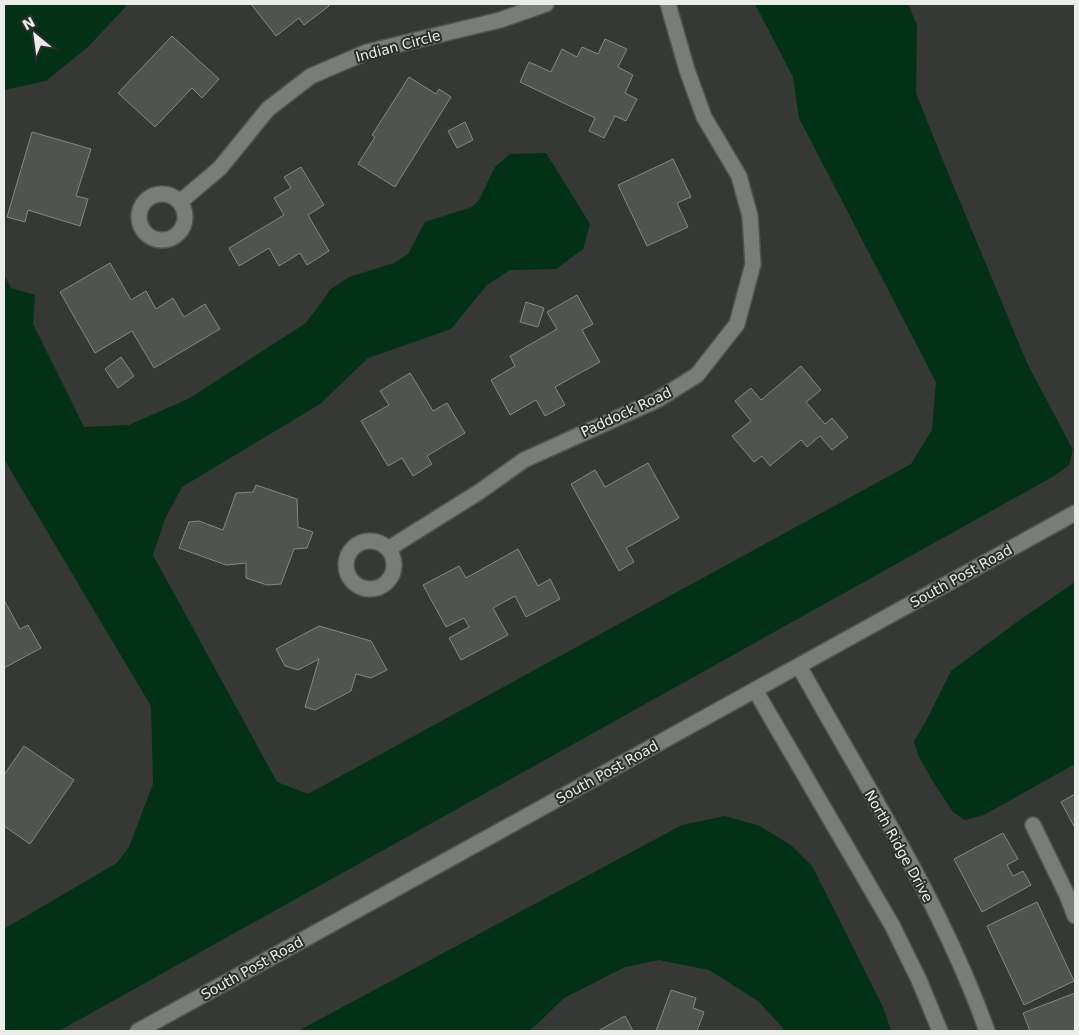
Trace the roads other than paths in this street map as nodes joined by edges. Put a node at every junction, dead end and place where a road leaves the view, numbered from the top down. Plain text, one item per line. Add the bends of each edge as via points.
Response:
1 (546, 4) edge
2 (668, 4) edge
3 (180, 202) dead end
4 (1075, 514) edge
5 (388, 549) dead end
6 (799, 666) junction
7 (755, 690) junction
8 (1033, 825) dead end
9 (1071, 893) edge
10 (1075, 916) edge
11 (138, 1031) edge
12 (940, 1031) edge
13 (987, 1031) edge

1 - 3 street, Indian Circle via 500,20 366,52 311,76 268,110 220,168
2 - 5 street, Paddock Road via 704,117 740,176 750,216 753,264 738,324 697,375 657,400 524,460
4 - 6 street, South Post Road
6 - 7 street, South Post Road
6 - 13 street, North Ridge Drive via 927,895 952,944
7 - 11 street, South Post Road
7 - 12 street via 892,925
8 - 9 street
9 - 10 street

